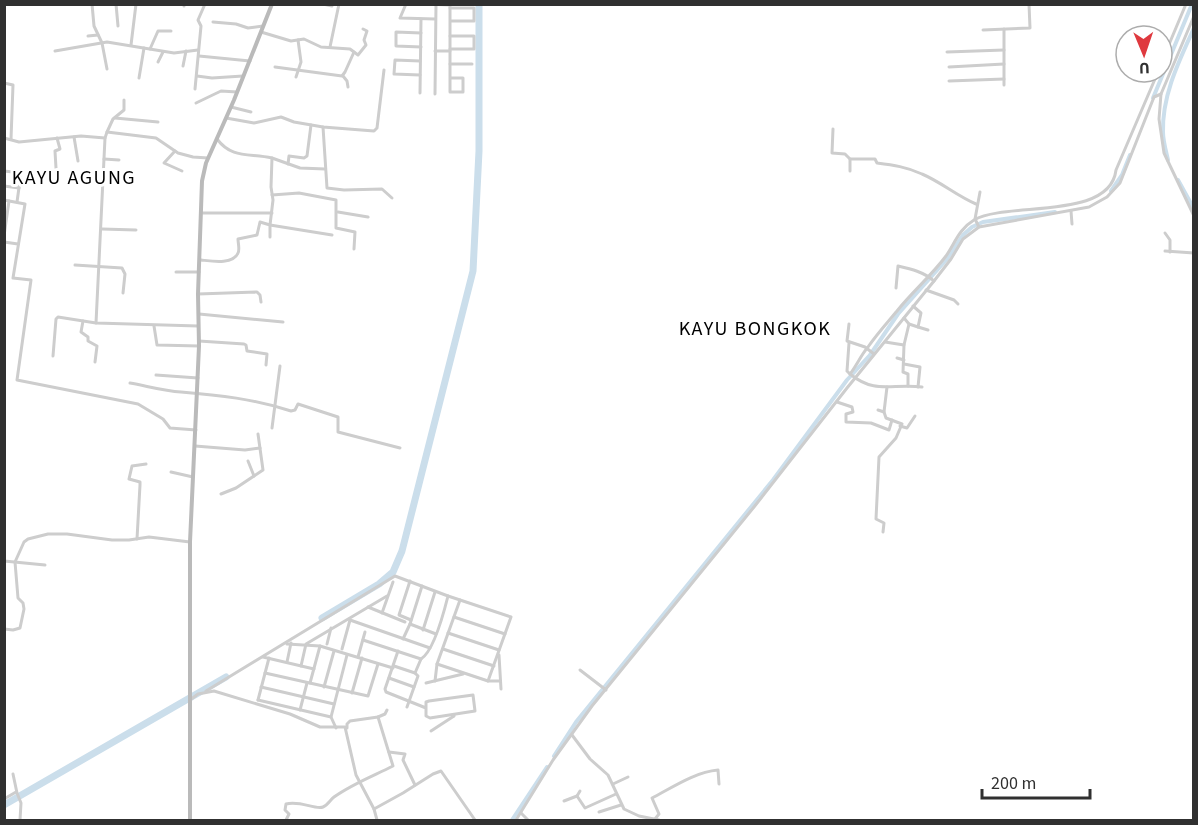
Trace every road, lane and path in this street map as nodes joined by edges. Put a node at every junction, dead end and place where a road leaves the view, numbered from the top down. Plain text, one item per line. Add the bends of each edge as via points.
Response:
1 (92, 4) edge
2 (116, 4) edge
3 (136, 4) edge
4 (205, 4) edge
5 (272, 4) edge
6 (324, 4) edge
7 (339, 4) edge
8 (406, 4) edge
9 (426, 4) edge
10 (1029, 4) edge
11 (1186, 4) edge
12 (436, 5) edge
13 (332, 6) dead end
14 (450, 6) edge
15 (4, 16) edge
16 (1194, 16) edge
17 (421, 19) junction
18 (435, 19) junction
19 (450, 21) junction
20 (4, 22) edge
21 (213, 22) dead end
22 (118, 26) dead end
23 (264, 26) junction
24 (363, 29) dead end
25 (1004, 29) junction
26 (171, 30) dead end
27 (983, 30) dead end
28 (261, 32) junction
29 (421, 33) junction
30 (1174, 34) edge
31 (98, 35) junction
32 (88, 36) dead end
33 (450, 36) junction
34 (298, 40) junction
35 (102, 43) junction
36 (131, 45) junction
37 (330, 47) junction
38 (421, 47) junction
39 (144, 48) junction
40 (150, 49) junction
41 (198, 50) junction
42 (450, 50) junction
43 (1004, 50) junction
44 (55, 51) dead end
45 (165, 51) junction
46 (186, 51) junction
47 (435, 51) junction
48 (354, 52) junction
49 (947, 52) dead end
50 (199, 56) junction
51 (250, 61) junction
52 (420, 61) junction
53 (158, 62) dead end
54 (450, 64) junction
55 (472, 64) dead end
56 (1004, 64) junction
57 (183, 66) dead end
58 (275, 67) dead end
59 (949, 67) dead end
60 (107, 69) dead end
61 (299, 70) junction
62 (384, 70) dead end
63 (342, 75) junction
64 (420, 75) junction
65 (197, 76) junction
66 (244, 76) junction
67 (296, 77) dead end
68 (139, 78) dead end
69 (450, 78) junction
70 (1004, 79) junction
71 (949, 81) dead end
72 (4, 83) edge
73 (1153, 84) edge
74 (1004, 85) dead end
75 (348, 87) dead end
76 (195, 89) dead end
77 (237, 92) junction
78 (420, 93) dead end
79 (435, 94) dead end
80 (1161, 94) junction
81 (124, 100) dead end
82 (196, 103) dead end
83 (231, 107) junction
84 (251, 112) dead end
85 (225, 117) junction
86 (115, 118) junction
87 (158, 122) dead end
88 (311, 125) junction
89 (323, 127) junction
90 (833, 129) dead end
91 (107, 132) junction
92 (74, 137) junction
93 (4, 138) edge
94 (57, 138) junction
95 (105, 138) junction
96 (217, 139) junction
97 (11, 140) junction
98 (175, 151) junction
99 (208, 158) junction
100 (272, 158) junction
101 (104, 159) junction
102 (850, 159) junction
103 (119, 160) dead end
104 (78, 161) dead end
105 (1120, 162) junction
106 (288, 164) junction
107 (1127, 165) junction
108 (56, 168) dead end
109 (325, 169) junction
110 (4, 171) edge
111 (182, 171) dead end
112 (850, 171) dead end
113 (1118, 182) junction
114 (4, 186) edge
115 (19, 188) junction
116 (335, 190) junction
117 (980, 192) dead end
118 (272, 195) junction
119 (392, 198) dead end
120 (336, 200) junction
121 (1097, 200) junction
122 (7, 201) edge
123 (17, 202) junction
124 (976, 204) junction
125 (1051, 208) junction
126 (337, 211) junction
127 (1071, 211) junction
128 (201, 213) junction
129 (272, 213) junction
130 (1052, 213) junction
131 (1000, 214) junction
132 (1194, 216) edge
133 (368, 217) dead end
134 (975, 220) junction
135 (1004, 221) junction
136 (1072, 224) dead end
137 (270, 225) junction
138 (978, 226) junction
139 (101, 229) junction
140 (136, 230) dead end
141 (1165, 233) dead end
142 (332, 235) dead end
143 (4, 236) edge
144 (270, 237) dead end
145 (960, 237) junction
146 (4, 242) edge
147 (18, 244) junction
148 (354, 249) dead end
149 (1194, 253) edge
150 (948, 257) junction
151 (201, 260) junction
152 (75, 265) dead end
153 (99, 266) junction
154 (176, 272) dead end
155 (199, 272) junction
156 (931, 279) junction
157 (896, 288) dead end
158 (926, 290) junction
159 (123, 293) dead end
160 (198, 294) junction
161 (261, 302) dead end
162 (958, 304) dead end
163 (913, 306) junction
164 (898, 311) junction
165 (198, 314) junction
166 (904, 317) junction
167 (83, 321) junction
168 (283, 322) dead end
169 (96, 324) junction
170 (849, 324) dead end
171 (909, 324) junction
172 (154, 326) junction
173 (198, 326) junction
174 (918, 327) junction
175 (928, 330) dead end
176 (879, 334) junction
177 (885, 340) junction
178 (849, 343) junction
179 (199, 344) junction
180 (904, 345) junction
181 (867, 349) junction
182 (874, 354) junction
183 (53, 356) dead end
184 (897, 358) dead end
185 (95, 362) dead end
186 (904, 362) junction
187 (266, 365) dead end
188 (280, 366) dead end
189 (156, 375) dead end
190 (853, 376) junction
191 (198, 378) junction
192 (130, 383) dead end
193 (908, 386) junction
194 (887, 387) junction
195 (197, 392) junction
196 (837, 402) junction
197 (276, 406) junction
198 (878, 411) dead end
199 (884, 412) junction
200 (915, 416) dead end
201 (892, 420) junction
202 (900, 426) junction
203 (272, 428) dead end
204 (196, 430) junction
205 (258, 434) dead end
206 (195, 446) junction
207 (260, 448) junction
208 (400, 448) dead end
209 (248, 461) dead end
210 (146, 464) dead end
211 (171, 472) dead end
212 (254, 476) junction
213 (193, 477) junction
214 (221, 494) dead end
215 (883, 532) dead end
216 (137, 539) junction
217 (190, 542) junction
218 (4, 561) edge
219 (15, 561) junction
220 (45, 565) dead end
221 (410, 581) junction
222 (393, 582) dead end
223 (422, 586) junction
224 (435, 592) junction
225 (387, 596) junction
226 (448, 596) junction
227 (459, 600) junction
228 (368, 607) junction
229 (382, 613) junction
230 (454, 617) junction
231 (349, 620) junction
232 (405, 622) dead end
233 (410, 622) junction
234 (331, 628) junction
235 (4, 629) edge
236 (423, 630) junction
237 (365, 633) dead end
238 (448, 633) junction
239 (436, 634) junction
240 (505, 634) junction
241 (402, 639) junction
242 (363, 640) junction
243 (291, 643) junction
244 (285, 644) junction
245 (306, 644) junction
246 (327, 644) dead end
247 (320, 646) junction
248 (430, 648) junction
249 (342, 649) dead end
250 (442, 649) junction
251 (334, 651) junction
252 (398, 651) junction
253 (499, 651) junction
254 (347, 655) junction
255 (263, 657) junction
256 (360, 657) junction
257 (269, 658) junction
258 (421, 659) junction
259 (286, 662) junction
260 (378, 663) junction
261 (437, 664) junction
262 (300, 666) junction
263 (494, 666) junction
264 (393, 667) junction
265 (314, 669) junction
266 (580, 670) dead end
267 (265, 673) junction
268 (415, 673) junction
269 (465, 674) junction
270 (389, 678) junction
271 (435, 681) junction
272 (488, 681) junction
273 (500, 681) junction
274 (309, 683) junction
275 (426, 683) dead end
276 (261, 687) junction
277 (324, 687) junction
278 (414, 687) junction
279 (501, 689) dead end
280 (605, 689) junction
281 (338, 690) junction
282 (206, 692) junction
283 (352, 693) junction
284 (304, 696) junction
285 (190, 699) junction
286 (258, 700) junction
287 (410, 700) junction
288 (334, 704) junction
289 (256, 705) junction
290 (407, 707) dead end
291 (426, 708) junction
292 (300, 710) junction
293 (387, 710) dead end
294 (455, 715) junction
295 (331, 717) junction
296 (378, 717) junction
297 (336, 728) junction
298 (347, 729) junction
299 (430, 731) dead end
300 (572, 735) junction
301 (389, 752) junction
302 (13, 774) dead end
303 (628, 777) dead end
304 (360, 782) junction
305 (415, 784) junction
306 (613, 784) junction
307 (719, 784) dead end
308 (580, 791) dead end
309 (17, 793) junction
310 (616, 794) junction
311 (577, 796) junction
312 (4, 799) edge
313 (564, 801) dead end
314 (621, 805) junction
315 (374, 809) junction
316 (521, 812) junction
317 (599, 812) dead end
318 (20, 820) edge
319 (190, 820) edge
320 (286, 820) edge
321 (377, 820) edge
322 (475, 820) edge
323 (516, 820) edge
324 (528, 820) edge
325 (657, 820) edge

1 - 31 street
2 - 22 street
3 - 36 street
4 - 41 street via 198,20
5 - 23 street
6 - 13 street
7 - 37 street
8 - 17 street via 400,18
9 - 12 street
10 - 25 street via 1030,28
11 - 30 street
12 - 14 street
12 - 18 street
14 - 19 street
14 - 19 street via 474,8 474,21
15 - 20 street
16 - 80 street
17 - 18 street
17 - 29 street
18 - 47 street
19 - 33 street
21 - 23 street via 248,28
23 - 28 street
24 - 48 street via 368,31 365,46 359,55
25 - 27 street
25 - 43 street
26 - 40 street via 158,31
28 - 34 street
28 - 51 street
29 - 38 street
29 - 38 street via 396,32 396,46
31 - 32 street
31 - 35 street
33 - 42 street
33 - 42 street via 474,36 474,49
34 - 37 street
34 - 61 street
35 - 36 street
35 - 44 street
35 - 60 street
36 - 39 street
37 - 48 street
38 - 52 street
39 - 40 street
39 - 68 street
40 - 45 street
41 - 46 street
41 - 50 street
42 - 47 street
42 - 54 street
43 - 49 street
43 - 56 street
45 - 46 street
45 - 53 street
46 - 57 street
47 - 79 street
48 - 63 street
50 - 51 street
50 - 65 street
51 - 66 street
52 - 64 street
52 - 64 street via 395,60 394,67 394,74
54 - 55 street
54 - 69 street
56 - 59 street
56 - 70 street
58 - 61 street
61 - 63 street
61 - 67 street
62 - 89 street via 376,130
63 - 75 street
64 - 78 street
65 - 66 street
65 - 76 street
66 - 77 street
69 - 69 street via 450,92 463,92 464,78
70 - 71 street
70 - 74 street
72 - 97 street via 13,85
73 - 105 street
77 - 82 street via 221,91
77 - 83 street
80 - 107 street via 1154,97
80 - 132 street via 1163,151
81 - 86 street via 124,110
83 - 84 street
83 - 85 street
85 - 88 street via 254,123 281,117
85 - 96 street
86 - 87 street
86 - 91 street
88 - 89 street
88 - 106 street via 307,156 289,156
89 - 109 street
90 - 102 street via 832,153 845,154
91 - 95 street
91 - 98 street via 156,138
92 - 94 street
92 - 95 street
92 - 104 street
93 - 97 street
94 - 97 street
94 - 108 street via 60,149 55,151
95 - 101 street
96 - 99 street
96 - 100 street via 231,153
98 - 99 street
98 - 111 street via 164,163
99 - 128 street via 202,181
100 - 106 street
100 - 118 street
101 - 103 street
101 - 139 street
102 - 112 street
102 - 124 street via 875,159 877,163 902,166
105 - 107 street
105 - 113 street
106 - 109 street
107 - 113 street
109 - 116 street via 326,186
110 - 115 street via 21,173
113 - 121 street
113 - 121 street via 1113,192
114 - 115 street
115 - 123 street
116 - 119 street via 382,189
116 - 120 street
117 - 124 street
118 - 120 street via 299,193
118 - 129 street
120 - 126 street
121 - 125 street
121 - 127 street
122 - 123 street
122 - 143 street
123 - 147 street via 25,204
124 - 134 street
125 - 130 street
125 - 131 street
126 - 133 street
126 - 148 street via 337,229 355,232
127 - 130 street
127 - 136 street
128 - 129 street
128 - 151 street
129 - 137 street
130 - 135 street
131 - 134 street
131 - 135 street
134 - 138 street
134 - 145 street
135 - 138 street
137 - 142 street
137 - 144 street
137 - 151 street via 260,222 257,235 238,238 237,256 221,261
138 - 145 street
139 - 140 street
139 - 153 street
141 - 149 street via 1170,240 1168,252
145 - 150 street
146 - 147 street
147 - 204 street via 13,278 31,280 17,380 138,404 170,428
150 - 156 street
150 - 156 street
151 - 155 street
152 - 153 street
153 - 159 street via 125,270
153 - 169 street
154 - 155 street
155 - 160 street
156 - 157 street via 898,266
156 - 158 street
156 - 164 street
158 - 162 street
158 - 163 street
160 - 161 street via 256,292
160 - 165 street
163 - 166 street
163 - 174 street via 921,313
164 - 166 street
164 - 176 street
165 - 168 street
165 - 173 street
166 - 171 street
166 - 177 street
167 - 169 street
167 - 183 street via 56,319
167 - 185 street via 81,332 96,345
169 - 172 street
170 - 178 street
171 - 174 street
171 - 180 street
172 - 173 street
172 - 179 street via 157,345
173 - 179 street
174 - 175 street
176 - 177 street
176 - 181 street
177 - 180 street
177 - 182 street
178 - 181 street
178 - 190 street via 847,371
179 - 187 street via 244,344 247,351 267,354
179 - 191 street
180 - 186 street
181 - 182 street
181 - 190 street
182 - 190 street
184 - 186 street
186 - 193 street
186 - 193 street via 920,367 920,387
188 - 197 street
189 - 191 street
190 - 194 street via 863,383
190 - 196 street
191 - 195 street
192 - 195 street via 178,393
193 - 194 street
194 - 199 street
195 - 197 street
195 - 204 street
196 - 201 street via 853,408 846,414 846,422 871,423 888,430
196 - 280 street
197 - 203 street
197 - 208 street via 293,411 298,404 337,417 338,432
198 - 199 street
199 - 201 street
200 - 202 street via 907,428
201 - 202 street via 901,422
202 - 215 street via 896,438 879,457 876,519 884,523
204 - 206 street
205 - 207 street
206 - 207 street
206 - 213 street
207 - 212 street via 264,468
209 - 212 street
210 - 216 street via 132,466 129,475 129,479 140,482
211 - 213 street
212 - 214 street
213 - 217 street
216 - 217 street
216 - 219 street via 67,534 35,537 24,542
217 - 285 street
218 - 219 street
219 - 220 street
219 - 235 street via 18,598 24,609 20,628
221 - 223 street
221 - 233 street via 399,615
221 - 244 street via 392,576
222 - 225 street
223 - 224 street
223 - 233 street
224 - 226 street
224 - 236 street
225 - 228 street
225 - 229 street
226 - 227 street
226 - 239 street
227 - 230 street
227 - 240 street via 510,617
228 - 229 street
228 - 231 street
229 - 232 street
230 - 238 street
230 - 240 street
231 - 234 street
231 - 241 street
231 - 249 street
233 - 236 street
233 - 241 street
234 - 245 street
234 - 246 street
236 - 239 street
237 - 242 street
238 - 250 street
238 - 253 street
239 - 248 street
240 - 253 street
241 - 248 street
242 - 252 street
242 - 256 street
243 - 244 street
243 - 245 street
243 - 259 street
244 - 255 street
245 - 247 street
245 - 262 street
247 - 251 street
247 - 265 street
248 - 258 street
250 - 261 street
250 - 263 street
251 - 254 street
251 - 277 street
252 - 258 street
252 - 264 street
253 - 263 street
253 - 273 street
254 - 256 street
254 - 281 street
255 - 257 street
255 - 282 street
256 - 260 street
256 - 283 street
257 - 259 street
257 - 267 street
258 - 268 street
259 - 262 street
260 - 264 street
260 - 283 street via 368,696
261 - 269 street
261 - 271 street
262 - 265 street
263 - 272 street
264 - 268 street
264 - 270 street
265 - 274 street
266 - 280 street
267 - 274 street
267 - 276 street
268 - 278 street via 418,676
269 - 271 street
269 - 272 street
270 - 278 street
270 - 287 street via 386,692
271 - 275 street
272 - 273 street
273 - 279 street
274 - 277 street
274 - 284 street
276 - 284 street
276 - 286 street
277 - 281 street
278 - 287 street
280 - 300 street
281 - 283 street
281 - 288 street
282 - 285 street
282 - 289 street
284 - 288 street
284 - 292 street
285 - 319 street
286 - 289 street
286 - 292 street
287 - 290 street
287 - 291 street
288 - 295 street
289 - 297 street via 320,727
291 - 294 street via 430,718
291 - 294 street via 429,700 473,696 476,711
292 - 295 street
293 - 296 street
294 - 299 street
295 - 297 street
296 - 298 street via 350,721
296 - 301 street
297 - 298 street
298 - 304 street
300 - 306 street
300 - 316 street
301 - 304 street via 393,766
301 - 305 street via 405,754 403,760
302 - 309 street
303 - 306 street
304 - 315 street
304 - 320 street via 324,806 286,804
305 - 315 street
305 - 322 street via 442,772
306 - 310 street
307 - 325 street via 718,770 712,770 652,798 659,814
308 - 311 street
309 - 312 street
309 - 318 street
310 - 311 street via 585,808
310 - 314 street
311 - 313 street
314 - 317 street
314 - 325 street
315 - 321 street
316 - 323 street
316 - 324 street

